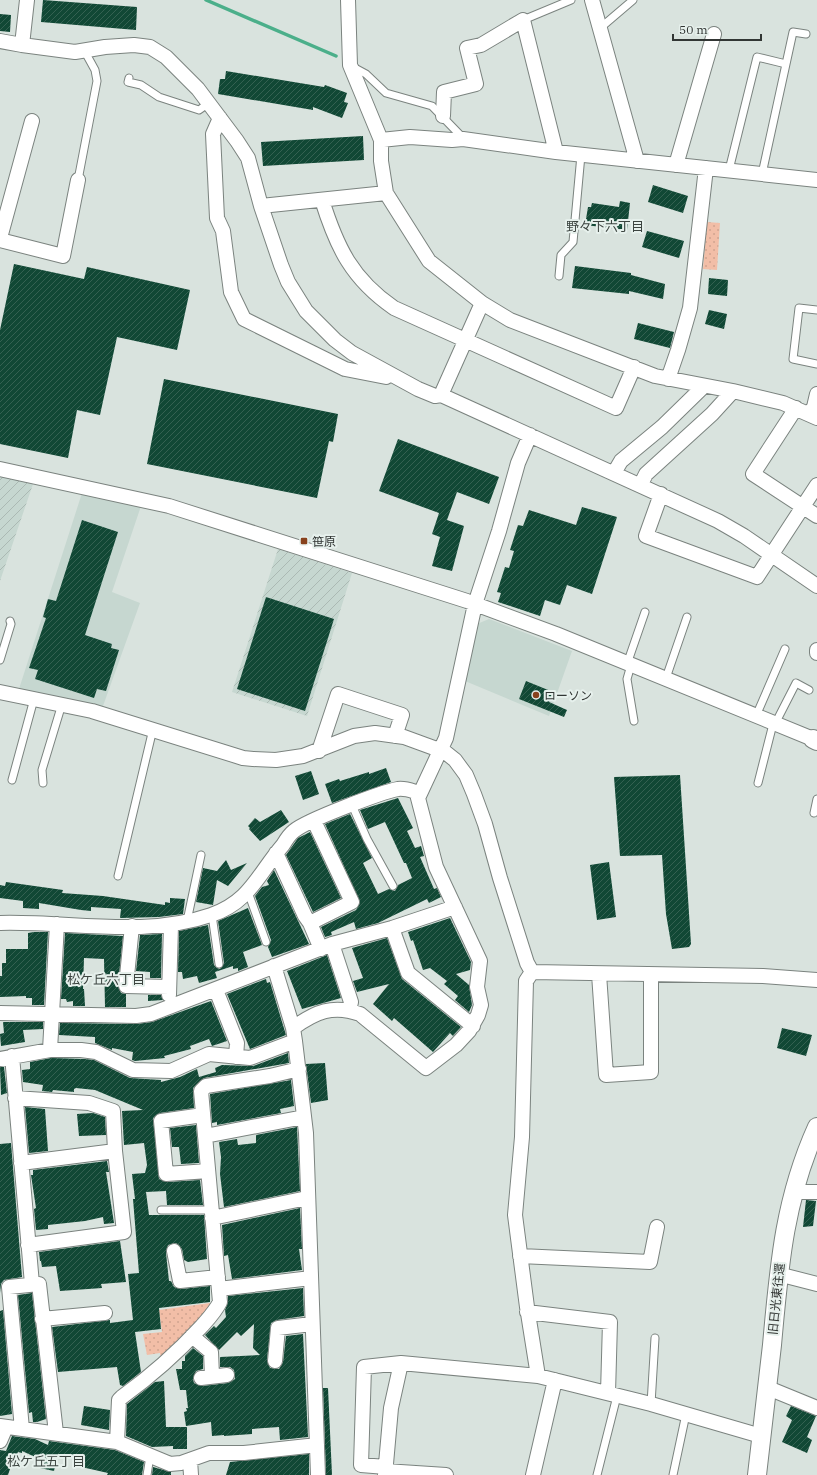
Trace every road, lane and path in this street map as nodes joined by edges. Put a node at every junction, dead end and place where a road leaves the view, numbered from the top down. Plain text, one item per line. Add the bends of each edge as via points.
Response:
1 (27, 0) edge
2 (348, 0) edge
3 (571, 0) edge
4 (592, 0) edge
5 (633, 0) edge
6 (523, 20) junction
7 (599, 30) junction
8 (714, 34) dead end
9 (806, 34) dead end
10 (0, 42) edge
11 (22, 45) junction
12 (84, 50) junction
13 (786, 64) junction
14 (350, 65) junction
15 (129, 78) dead end
16 (209, 103) junction
17 (443, 116) junction
18 (220, 118) junction
19 (32, 121) dead end
20 (463, 138) junction
21 (381, 140) junction
22 (556, 152) junction
23 (581, 155) junction
24 (637, 161) junction
25 (676, 165) junction
26 (706, 168) junction
27 (729, 170) junction
28 (762, 174) junction
29 (78, 180) joint
30 (817, 180) edge
31 (386, 193) junction
32 (322, 200) junction
33 (261, 206) junction
34 (0, 239) edge
35 (559, 276) dead end
36 (482, 304) junction
37 (817, 310) edge
38 (465, 342) junction
39 (817, 364) edge
40 (634, 367) junction
41 (395, 378) junction
42 (668, 379) junction
43 (704, 386) junction
44 (732, 391) junction
45 (817, 394) edge
46 (441, 395) junction
47 (807, 413) edge
48 (530, 435) junction
49 (0, 469) edge
50 (614, 473) junction
51 (641, 484) junction
52 (817, 485) edge
53 (661, 494) junction
54 (802, 507) junction
55 (817, 516) edge
56 (771, 554) junction
57 (817, 586) edge
58 (475, 604) junction
59 (645, 612) dead end
60 (687, 617) dead end
61 (10, 621) dead end
62 (785, 649) dead end
63 (817, 650) edge
64 (817, 653) edge
65 (0, 660) edge
66 (629, 664) junction
67 (666, 678) junction
68 (810, 690) dead end
69 (0, 692) edge
70 (34, 699) junction
71 (62, 704) junction
72 (756, 716) junction
73 (634, 721) dead end
74 (774, 724) junction
75 (153, 729) junction
76 (395, 736) junction
77 (815, 740) edge
78 (440, 750) junction
79 (318, 751) junction
80 (12, 780) dead end
81 (43, 783) dead end
82 (758, 783) dead end
83 (419, 793) junction
84 (817, 799) edge
85 (352, 805) junction
86 (814, 813) dead end
87 (314, 821) junction
88 (276, 853) junction
89 (201, 855) dead end
90 (118, 876) dead end
91 (393, 886) dead end
92 (248, 892) junction
93 (455, 907) junction
94 (212, 915) junction
95 (187, 921) junction
96 (0, 923) edge
97 (310, 923) junction
98 (56, 924) junction
99 (132, 926) junction
100 (171, 926) junction
101 (392, 928) junction
102 (266, 942) dead end
103 (326, 946) junction
104 (219, 964) dead end
105 (274, 966) junction
106 (532, 972) junction
107 (599, 974) junction
108 (651, 975) junction
109 (817, 980) edge
110 (169, 987) junction
111 (216, 990) junction
112 (169, 1008) junction
113 (349, 1010) junction
114 (0, 1013) edge
115 (51, 1015) junction
116 (473, 1026) junction
117 (294, 1034) junction
118 (50, 1050) junction
119 (236, 1057) junction
120 (6, 1058) edge
121 (299, 1069) junction
122 (15, 1098) junction
123 (202, 1115) junction
124 (304, 1118) junction
125 (817, 1127) edge
126 (206, 1136) junction
127 (813, 1147) edge
128 (115, 1151) junction
129 (21, 1163) junction
130 (208, 1171) junction
131 (794, 1192) junction
132 (817, 1192) edge
133 (307, 1198) junction
134 (161, 1210) dead end
135 (212, 1214) junction
136 (657, 1227) dead end
137 (28, 1245) junction
138 (174, 1251) dead end
139 (520, 1256) junction
140 (778, 1274) junction
141 (311, 1278) junction
142 (218, 1283) junction
143 (32, 1284) junction
144 (817, 1284) edge
145 (5, 1306) edge
146 (105, 1312) dead end
147 (527, 1312) junction
148 (42, 1320) junction
149 (312, 1324) junction
150 (192, 1336) junction
151 (655, 1338) dead end
152 (275, 1361) dead end
153 (401, 1363) junction
154 (227, 1376) dead end
155 (538, 1376) junction
156 (555, 1380) junction
157 (768, 1388) junction
158 (613, 1394) junction
159 (651, 1404) junction
160 (817, 1408) edge
161 (686, 1414) junction
162 (3, 1427) edge
163 (22, 1429) junction
164 (56, 1433) junction
165 (761, 1436) junction
166 (0, 1441) edge
167 (117, 1442) junction
168 (317, 1445) junction
169 (150, 1456) junction
170 (190, 1460) junction
171 (385, 1471) edge
172 (146, 1475) edge
173 (191, 1475) edge
174 (318, 1475) edge
175 (446, 1475) edge
176 (533, 1475) edge
177 (597, 1475) edge
178 (673, 1475) edge
179 (757, 1475) edge

1 - 11 street
2 - 14 street
3 - 6 lane
4 - 7 street
5 - 7 lane
6 - 17 street via 481,45 467,48 476,84 444,92
6 - 22 street
7 - 24 street
8 - 25 street
9 - 13 lane via 793,32
10 - 11 street
11 - 12 street via 75,52
12 - 16 street via 134,45 150,47 166,57
12 - 29 lane via 95,70 97,82
13 - 27 lane via 757,57
13 - 28 lane
14 - 17 lane via 366,74 386,93 432,106
14 - 21 street
15 - 16 lane via 128,82 141,85 159,97 199,110
16 - 18 street
17 - 20 lane
18 - 33 street via 248,158
18 - 41 street via 213,134 217,218 223,231 231,292 244,319 344,369
19 - 34 street
20 - 21 street via 452,140 410,137
20 - 22 street
21 - 31 street
22 - 23 street
23 - 24 street
23 - 35 lane via 573,242 561,255
24 - 25 street
25 - 26 street
26 - 27 street
26 - 42 street via 690,308
27 - 28 street
28 - 30 street
29 - 34 street via 63,256
31 - 32 street
31 - 36 street via 429,262
32 - 33 street
32 - 38 street via 347,262 368,287 394,308
33 - 41 street via 288,282 306,311 352,354
36 - 38 street
36 - 40 street via 510,320
37 - 39 lane via 799,308 793,359
38 - 40 street via 616,408
38 - 46 street
40 - 42 street
41 - 46 street via 435,396
42 - 43 street
43 - 44 street
43 - 50 street via 662,427 621,461
44 - 47 street via 783,403
44 - 51 street via 712,414 646,474
45 - 47 street via 814,407
46 - 48 street
47 - 54 street via 753,474
48 - 50 street
48 - 58 street via 518,463
49 - 58 street via 169,506
50 - 51 street
51 - 53 street
52 - 54 street
53 - 56 street via 718,521
53 - 56 street via 646,536 757,577
54 - 55 street
54 - 56 street
56 - 57 street
58 - 66 street
58 - 78 street via 446,738
59 - 66 lane
60 - 67 lane
61 - 65 lane
62 - 72 lane
63 - 64 street
66 - 67 street
66 - 73 lane via 627,679
67 - 72 street
68 - 74 lane via 796,683
69 - 70 street
70 - 71 street
70 - 80 lane
71 - 75 street
71 - 81 lane via 42,770
72 - 74 street
74 - 77 street
74 - 82 lane
75 - 79 street via 253,759 276,760
75 - 90 lane
76 - 78 street
76 - 79 street via 375,733 360,735
76 - 79 street via 402,715 338,694
78 - 83 street
78 - 106 street via 455,760 466,775 474,794 527,964
83 - 85 street via 397,789
83 - 93 street via 419,806 436,867
84 - 86 lane
85 - 87 street
85 - 91 lane
87 - 88 street via 294,830
87 - 97 street via 352,902
88 - 92 street
88 - 97 street
89 - 95 lane
92 - 94 street via 239,902
92 - 102 lane
93 - 101 street
93 - 116 street via 480,961 477,987 481,1005
94 - 95 street
94 - 104 lane
95 - 100 street
96 - 98 street
97 - 103 street
98 - 99 street
98 - 115 street
99 - 100 street
99 - 110 street via 126,986
100 - 110 street
101 - 103 street
101 - 116 street via 408,974
103 - 105 street
103 - 113 street via 351,1002
105 - 111 street
105 - 117 street
106 - 107 street
106 - 139 street via 525,987 522,1137 515,1215
107 - 108 street
107 - 108 street via 606,1075 651,1072
108 - 109 street via 763,976
110 - 112 street
111 - 112 street
111 - 119 street via 237,1043
112 - 115 street via 136,1016
113 - 116 street via 360,1014 426,1068 456,1045
113 - 117 street via 318,1012
114 - 115 street
115 - 118 street
117 - 119 street via 257,1057
117 - 121 street
118 - 119 street via 96,1052 133,1070 151,1072 171,1071 209,1054
118 - 120 street
120 - 122 street
121 - 123 street via 206,1086 201,1091
121 - 124 street
122 - 128 street via 89,1102 113,1111
122 - 129 street
123 - 126 street
123 - 130 street via 161,1121 166,1174
124 - 126 street
124 - 133 street via 308,1166
125 - 127 street, 旧日光東往還
126 - 130 street
127 - 131 street, 旧日光東往還
128 - 129 street
128 - 137 street via 124,1232
129 - 137 street
130 - 135 street
131 - 132 street
131 - 140 street, 旧日光東往還 via 784,1229
133 - 135 street
133 - 141 street
134 - 135 lane
135 - 142 street
136 - 139 street via 650,1262
137 - 143 street
138 - 142 street via 180,1281
139 - 147 street
140 - 144 street
140 - 157 street, 旧日光東往還
141 - 142 street
141 - 149 street
142 - 150 street via 220,1302
143 - 145 street via 9,1287
143 - 148 street via 39,1284
145 - 163 street
146 - 148 street
147 - 155 street
147 - 158 street via 610,1322
148 - 164 street
149 - 152 street via 278,1328
149 - 168 street
150 - 154 street via 211,1352 207,1377
150 - 167 street via 166,1363 119,1400
151 - 159 lane
153 - 155 street
153 - 171 street via 391,1408
153 - 171 street via 364,1368 361,1465
155 - 156 street
156 - 158 street
156 - 176 street
157 - 160 street
157 - 165 street, 旧日光東往還
158 - 159 street
158 - 177 lane
159 - 161 street
161 - 165 street
161 - 178 lane
162 - 163 street
162 - 166 street
163 - 164 street
164 - 167 street
165 - 179 street, 旧日光東往還
167 - 169 street
168 - 170 street via 244,1453 208,1453
168 - 174 street
169 - 170 street via 170,1464
169 - 172 lane
170 - 173 street
171 - 175 street

